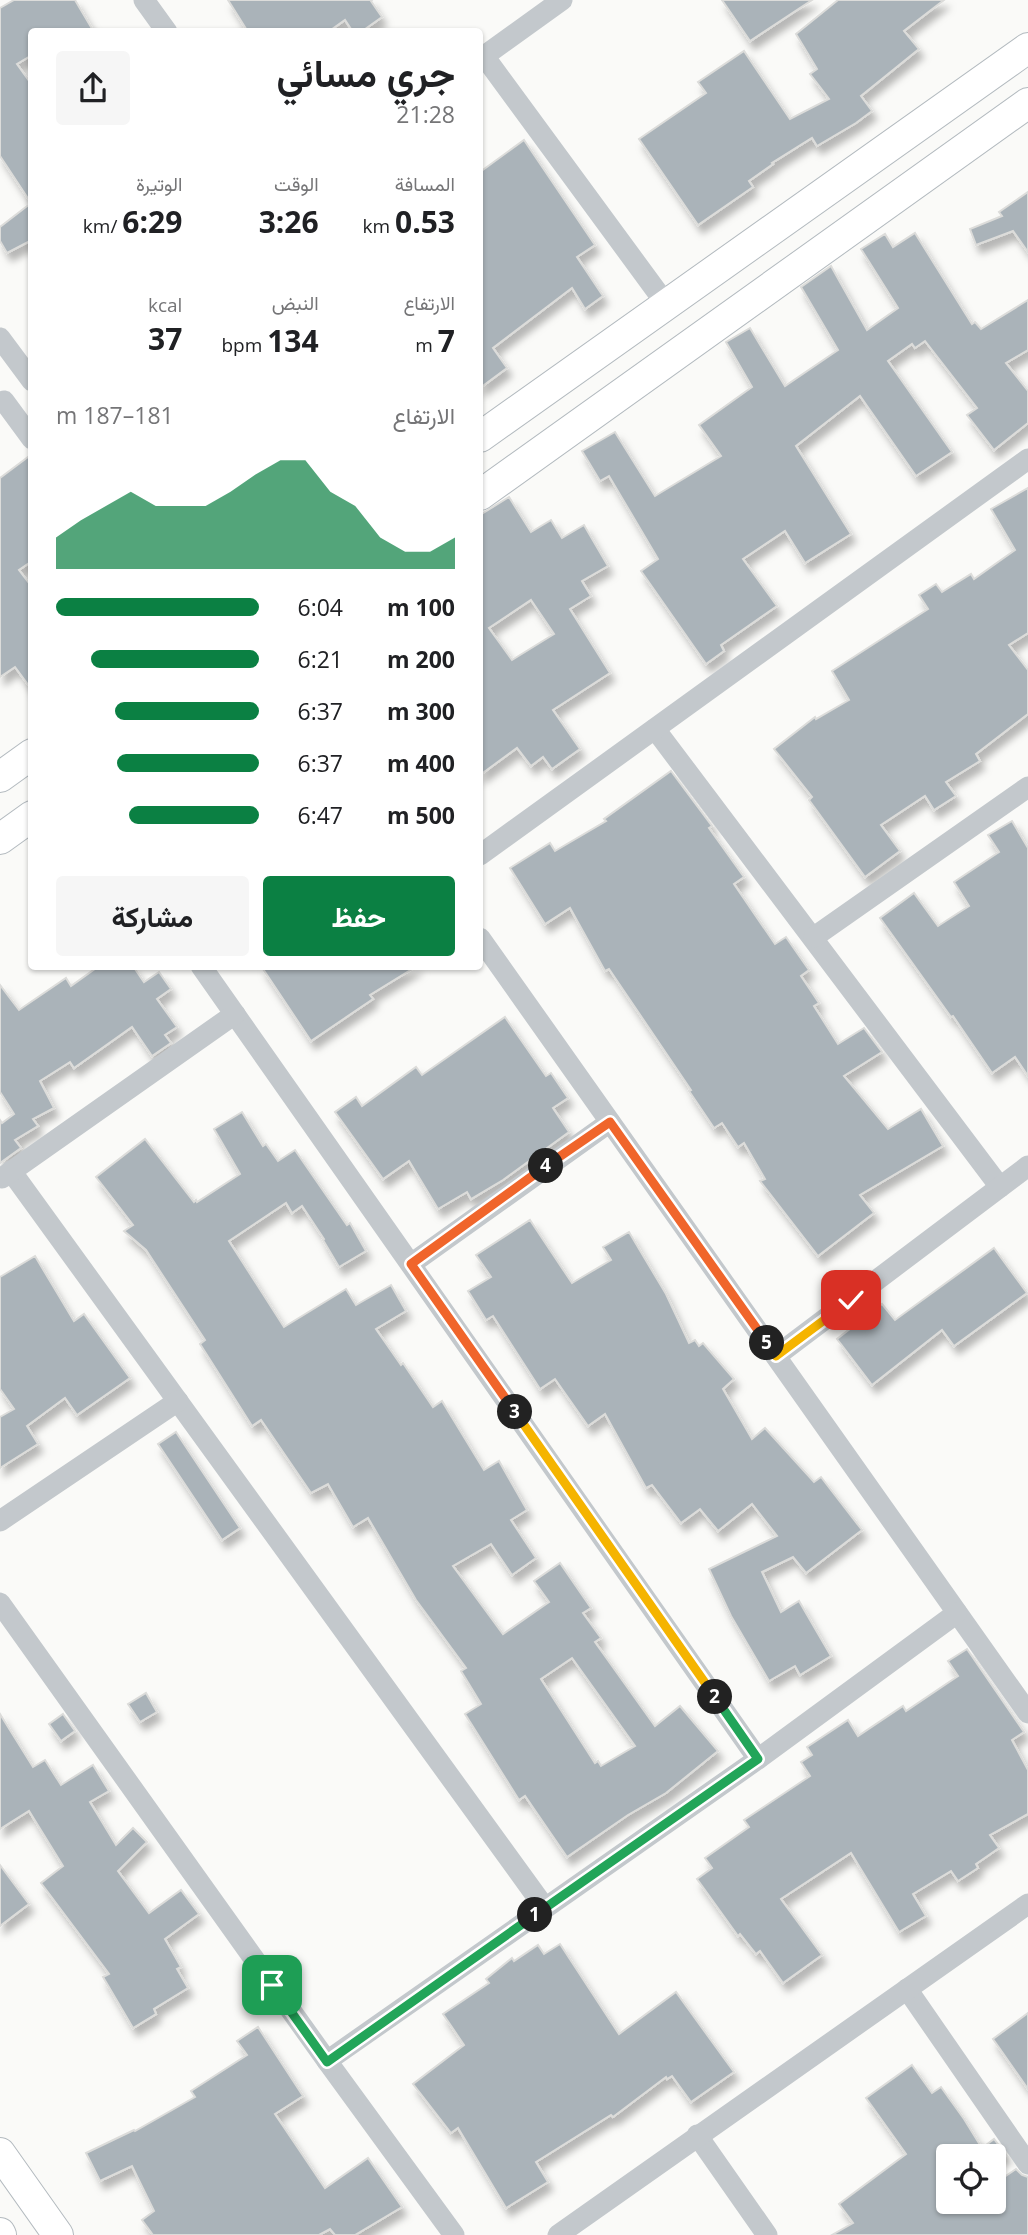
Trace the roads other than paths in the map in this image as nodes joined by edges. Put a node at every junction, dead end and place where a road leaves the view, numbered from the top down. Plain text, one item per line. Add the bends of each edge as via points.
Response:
1 (144, 0) edge
2 (562, 0) edge
3 (164, 28) edge
4 (1028, 48) edge
5 (483, 56) edge
6 (483, 58) edge
7 (1028, 103) edge
8 (666, 304) junction
9 (0, 338) edge
10 (28, 376) edge
11 (28, 385) edge
12 (2, 402) edge
13 (28, 434) edge
14 (483, 435) edge
15 (1028, 459) edge
16 (483, 493) edge
17 (655, 729) junction
18 (28, 757) edge
19 (0, 776) edge
20 (1028, 787) edge
21 (28, 819) edge
22 (0, 838) edge
23 (483, 853) edge
24 (814, 937) junction
25 (483, 942) edge
26 (204, 970) edge
27 (235, 1014) junction
28 (610, 1122) junction
29 (1028, 1166) edge
30 (6, 1175) edge
31 (1000, 1187) junction
32 (411, 1264) junction
33 (776, 1356) junction
34 (178, 1401) junction
35 (0, 1521) edge
36 (0, 1603) edge
37 (957, 1613) junction
38 (1028, 1713) edge
39 (758, 1759) junction
40 (1028, 1904) edge
41 (545, 1908) junction
42 (907, 1989) junction
43 (327, 2062) junction
44 (697, 2135) junction
45 (0, 2153) edge
46 (1028, 2164) edge
47 (58, 2235) edge
48 (454, 2235) edge
49 (558, 2235) edge
50 (767, 2235) edge

1 - 3 street
2 - 5 street
4 - 8 street
6 - 8 street
7 - 16 street
8 - 14 street
9 - 10 street
11 - 12 street
12 - 13 street
15 - 17 street
17 - 23 street
17 - 24 street
18 - 19 street
20 - 24 street
21 - 22 street
24 - 31 street
25 - 28 street
26 - 27 street
27 - 30 street
27 - 32 street
28 - 32 street
28 - 33 street
29 - 31 street
30 - 34 street
31 - 33 street
32 - 39 street
33 - 37 street
34 - 35 street
34 - 41 street
36 - 43 street
37 - 38 street
37 - 39 street
39 - 41 street
40 - 42 street
41 - 43 street
42 - 44 street
42 - 46 street
43 - 48 street
44 - 49 street
44 - 50 street
45 - 47 street

